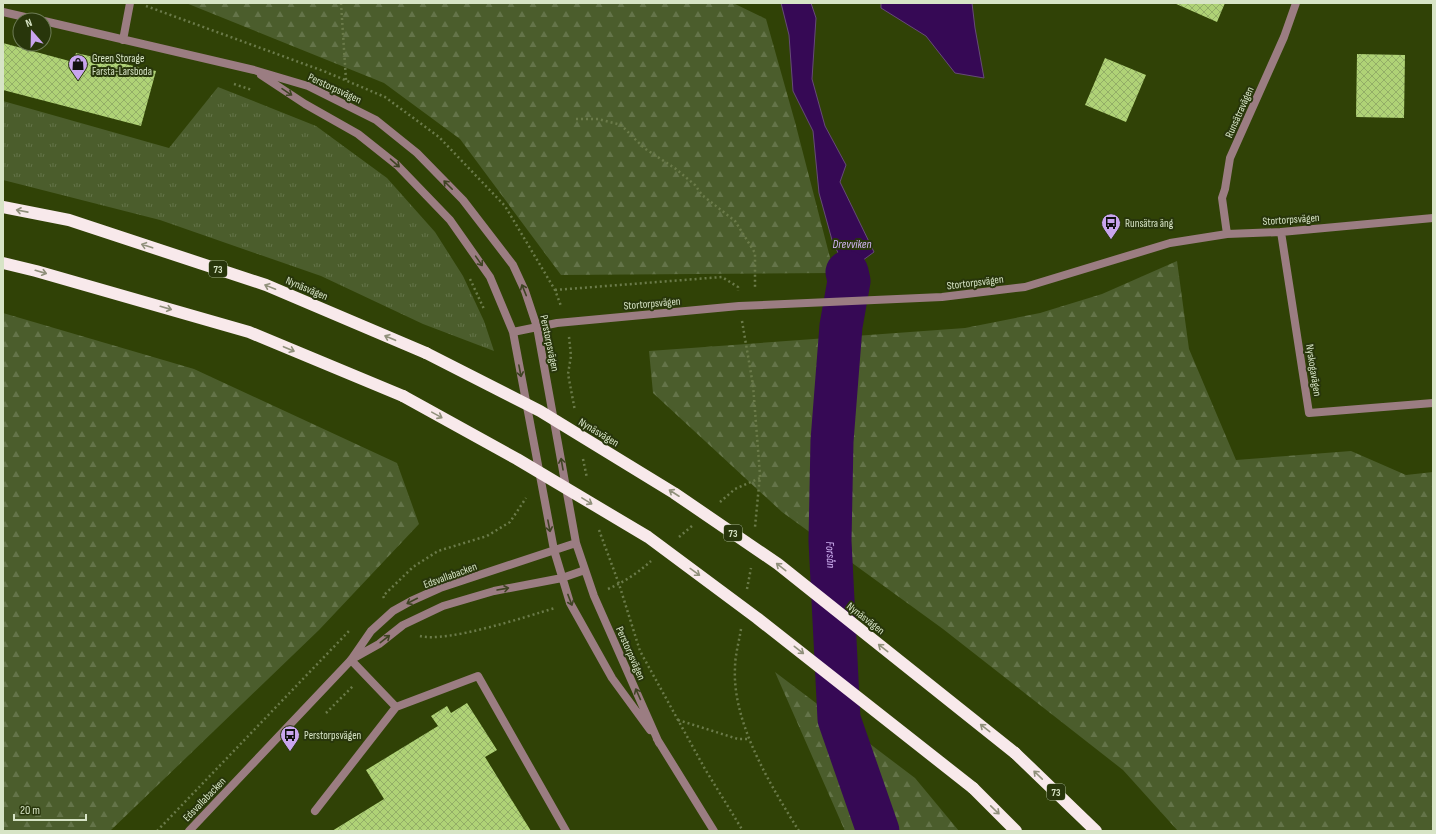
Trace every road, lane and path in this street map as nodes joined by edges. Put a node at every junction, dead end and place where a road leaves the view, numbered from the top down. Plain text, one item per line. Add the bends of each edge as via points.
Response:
1 (130, 3) edge
2 (341, 3) edge
3 (1296, 3) edge
4 (52, 23) edge
5 (123, 40) junction
6 (254, 70) junction
7 (346, 80) dead end
8 (233, 84) dead end
9 (254, 90) dead end
10 (576, 119) dead end
11 (3, 208) edge
12 (1433, 218) edge
13 (1281, 232) junction
14 (1227, 234) junction
15 (3, 263) edge
16 (468, 277) dead end
17 (738, 286) dead end
18 (755, 288) dead end
19 (555, 290) dead end
20 (739, 306) junction
21 (485, 313) dead end
22 (537, 326) junction
23 (513, 332) junction
24 (1433, 403) edge
25 (760, 478) junction
26 (527, 492) dead end
27 (718, 504) dead end
28 (694, 524) dead end
29 (755, 532) dead end
30 (676, 540) dead end
31 (576, 543) junction
32 (554, 550) junction
33 (653, 560) dead end
34 (751, 563) dead end
35 (585, 570) junction
36 (562, 578) junction
37 (619, 584) junction
38 (746, 595) dead end
39 (594, 596) junction
40 (570, 603) junction
41 (393, 611) junction
42 (403, 625) junction
43 (742, 626) dead end
44 (351, 629) dead end
45 (351, 660) junction
46 (396, 707) junction
47 (678, 720) junction
48 (748, 739) junction
49 (659, 743) junction
50 (315, 811) dead end
51 (157, 831) edge
52 (188, 831) edge
53 (566, 831) edge
54 (714, 831) edge
55 (743, 831) edge
56 (799, 831) edge
57 (1016, 831) edge
58 (1096, 831) edge

1 - 5 street
2 - 7 path
3 - 14 street, Runsätravägen via 1284,37 1230,158 1222,198
4 - 5 street, Perstorpsvägen
5 - 6 street, Perstorpsvägen
22 -> 6 street, Perstorpsvägen via 513,265 463,200 417,153 376,120 308,86
6 -> 23 street, Perstorpsvägen via 305,104 358,134 397,165 450,220 490,277
8 - 9 path
10 - 18 path via 598,119 621,125 644,148 676,169 695,185 702,195 735,221 755,252
58 -> 11 highway, Nynäsvägen / 73, bridge via 1015,753 778,564 674,492 540,411 426,353 266,285 69,220
12 - 13 street, Stortorpsvägen
13 - 14 street, Stortorpsvägen
13 - 24 street, Nyskogavägen via 1309,413
14 - 20 street, Stortorpsvägen via 1170,243 1025,287 942,297
15 -> 57 highway, bridge via 248,332 403,396 517,459 648,537 757,618 973,788
16 - 21 path
17 - 19 path, Stortorpsvägen via 722,277
20 - 22 street, Stortorpsvägen
20 - 25 path via 754,385
22 - 23 street, Stortorpsvägen
31 -> 22 street, Perstorpsvägen
23 -> 32 street, Perstorpsvägen
25 - 27 path via 735,489
25 - 29 path
26 - 41 path via 526,500 510,522 487,536 438,550 413,567 383,596
28 - 30 path
31 - 32 street, Edsvallabacken
31 - 35 street, Perstorpsvägen
32 - 36 street, Perstorpsvägen
32 -> 41 street, Edsvallabacken via 440,588
33 - 37 path
34 - 38 path
35 - 36 street, Edsvallabacken
35 - 39 street, Perstorpsvägen
36 -> 40 street, Perstorpsvägen
42 -> 36 street, Edsvallabacken via 444,606 486,593
37 - 39 path
37 - 47 path, Perstorpsvägen via 640,651
49 -> 39 street, Perstorpsvägen
40 - 42 path via 458,634 427,638 407,632
40 - 49 street, Perstorpsvägen via 612,678
41 - 45 street, Edsvallabacken via 371,632
45 -> 42 street, Edsvallabacken via 379,644
43 - 48 path via 734,668 735,690
44 - 51 path
45 - 46 street
45 - 52 street, Edsvallabacken
46 - 50 street
46 - 53 street via 478,676
47 - 48 path via 738,739
47 - 55 path, Perstorpsvägen
48 - 56 path
49 - 54 street, Perstorpsvägen

